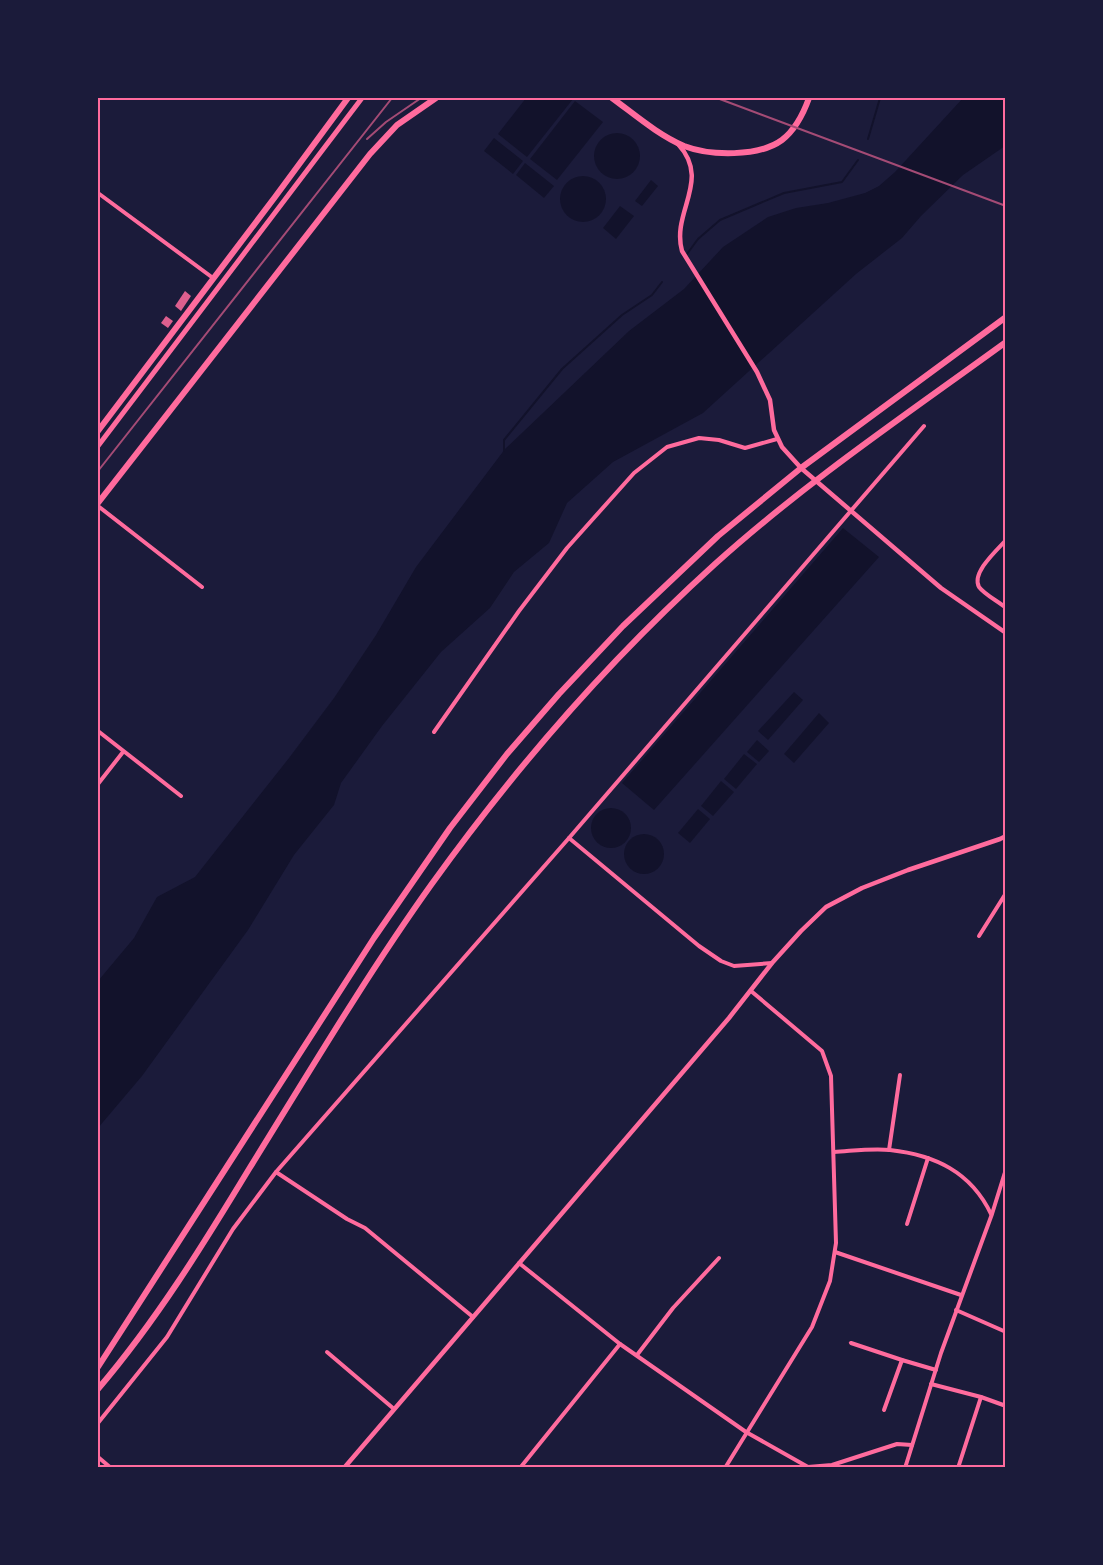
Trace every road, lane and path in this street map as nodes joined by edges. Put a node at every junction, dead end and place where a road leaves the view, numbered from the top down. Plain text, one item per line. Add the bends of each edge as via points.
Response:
1 (348, 98) edge
2 (362, 98) edge
3 (436, 98) edge
4 (612, 98) edge
5 (809, 98) edge
6 (676, 142) junction
7 (98, 193) edge
8 (213, 278) junction
9 (1005, 317) edge
10 (1005, 342) edge
11 (924, 426) dead end
12 (98, 431) edge
13 (777, 439) junction
14 (98, 446) edge
15 (801, 468) junction
16 (816, 480) junction
17 (98, 505) edge
18 (850, 510) junction
19 (1005, 540) edge
20 (202, 587) dead end
21 (1005, 608) edge
22 (1005, 633) edge
23 (98, 731) edge
24 (434, 732) dead end
25 (123, 752) junction
26 (98, 784) edge
27 (181, 796) dead end
28 (1005, 836) edge
29 (569, 838) junction
30 (1005, 893) edge
31 (979, 936) dead end
32 (772, 963) junction
33 (751, 991) junction
34 (900, 1075) dead end
35 (889, 1150) junction
36 (834, 1152) junction
37 (928, 1158) junction
38 (1005, 1169) edge
39 (276, 1172) junction
40 (992, 1214) junction
41 (907, 1224) dead end
42 (835, 1252) junction
43 (719, 1258) dead end
44 (519, 1263) junction
45 (961, 1295) junction
46 (956, 1310) junction
47 (473, 1317) junction
48 (1005, 1332) edge
49 (851, 1343) dead end
50 (620, 1344) junction
51 (327, 1352) dead end
52 (637, 1355) junction
53 (902, 1360) junction
54 (98, 1367) edge
55 (936, 1370) junction
56 (931, 1384) junction
57 (98, 1389) edge
58 (981, 1397) junction
59 (1005, 1406) edge
60 (394, 1409) junction
61 (884, 1410) dead end
62 (98, 1423) edge
63 (746, 1432) junction
64 (912, 1445) junction
65 (98, 1457) edge
66 (111, 1467) edge
67 (344, 1467) edge
68 (520, 1467) edge
69 (725, 1467) edge
70 (812, 1467) edge
71 (905, 1467) edge
72 (958, 1467) edge

1 - 8 highway
2 - 14 main road
3 - 17 highway via 397,125 370,154
4 - 6 highway
5 - 6 highway via 794,128 772,145 726,154 699,151
6 - 13 street via 688,158 693,175 680,232 682,251 757,372 771,404
7 - 8 street
8 - 12 highway
9 - 15 highway
10 - 16 highway
11 - 18 street
13 - 15 street
13 - 24 street via 745,448 699,438 667,447 634,473 567,548
15 - 16 street
15 - 54 highway via 718,536 623,626 507,754 374,938
16 - 18 street
16 - 57 highway via 642,633 567,713 484,813 387,950 180,1280
17 - 20 street
18 - 22 street via 941,588
18 - 29 street
19 - 21 street via 977,578 981,589
23 - 25 street
25 - 26 street
25 - 27 street
28 - 32 street via 862,888 826,907
29 - 32 street via 721,961 734,966
29 - 39 street
30 - 31 street
32 - 33 street
33 - 36 street via 822,1051 831,1076
33 - 44 street
34 - 35 street
35 - 36 street
35 - 37 street
36 - 42 street
37 - 40 street via 964,1177
37 - 41 street
38 - 40 street
39 - 47 street via 365,1228
39 - 62 street via 233,1229 167,1337
40 - 45 street
42 - 45 street
42 - 63 street via 830,1281 812,1327
43 - 52 street
44 - 47 street
44 - 50 street
45 - 46 street
46 - 48 street
46 - 55 street
47 - 60 street
49 - 53 street
50 - 52 street
50 - 68 street
51 - 60 street
52 - 63 street
53 - 55 street
53 - 61 street
55 - 56 street
56 - 58 street
56 - 64 street
58 - 59 street
58 - 72 street
60 - 67 street
63 - 69 street
63 - 70 street
64 - 70 street via 897,1444 832,1465
64 - 71 street
65 - 66 street

